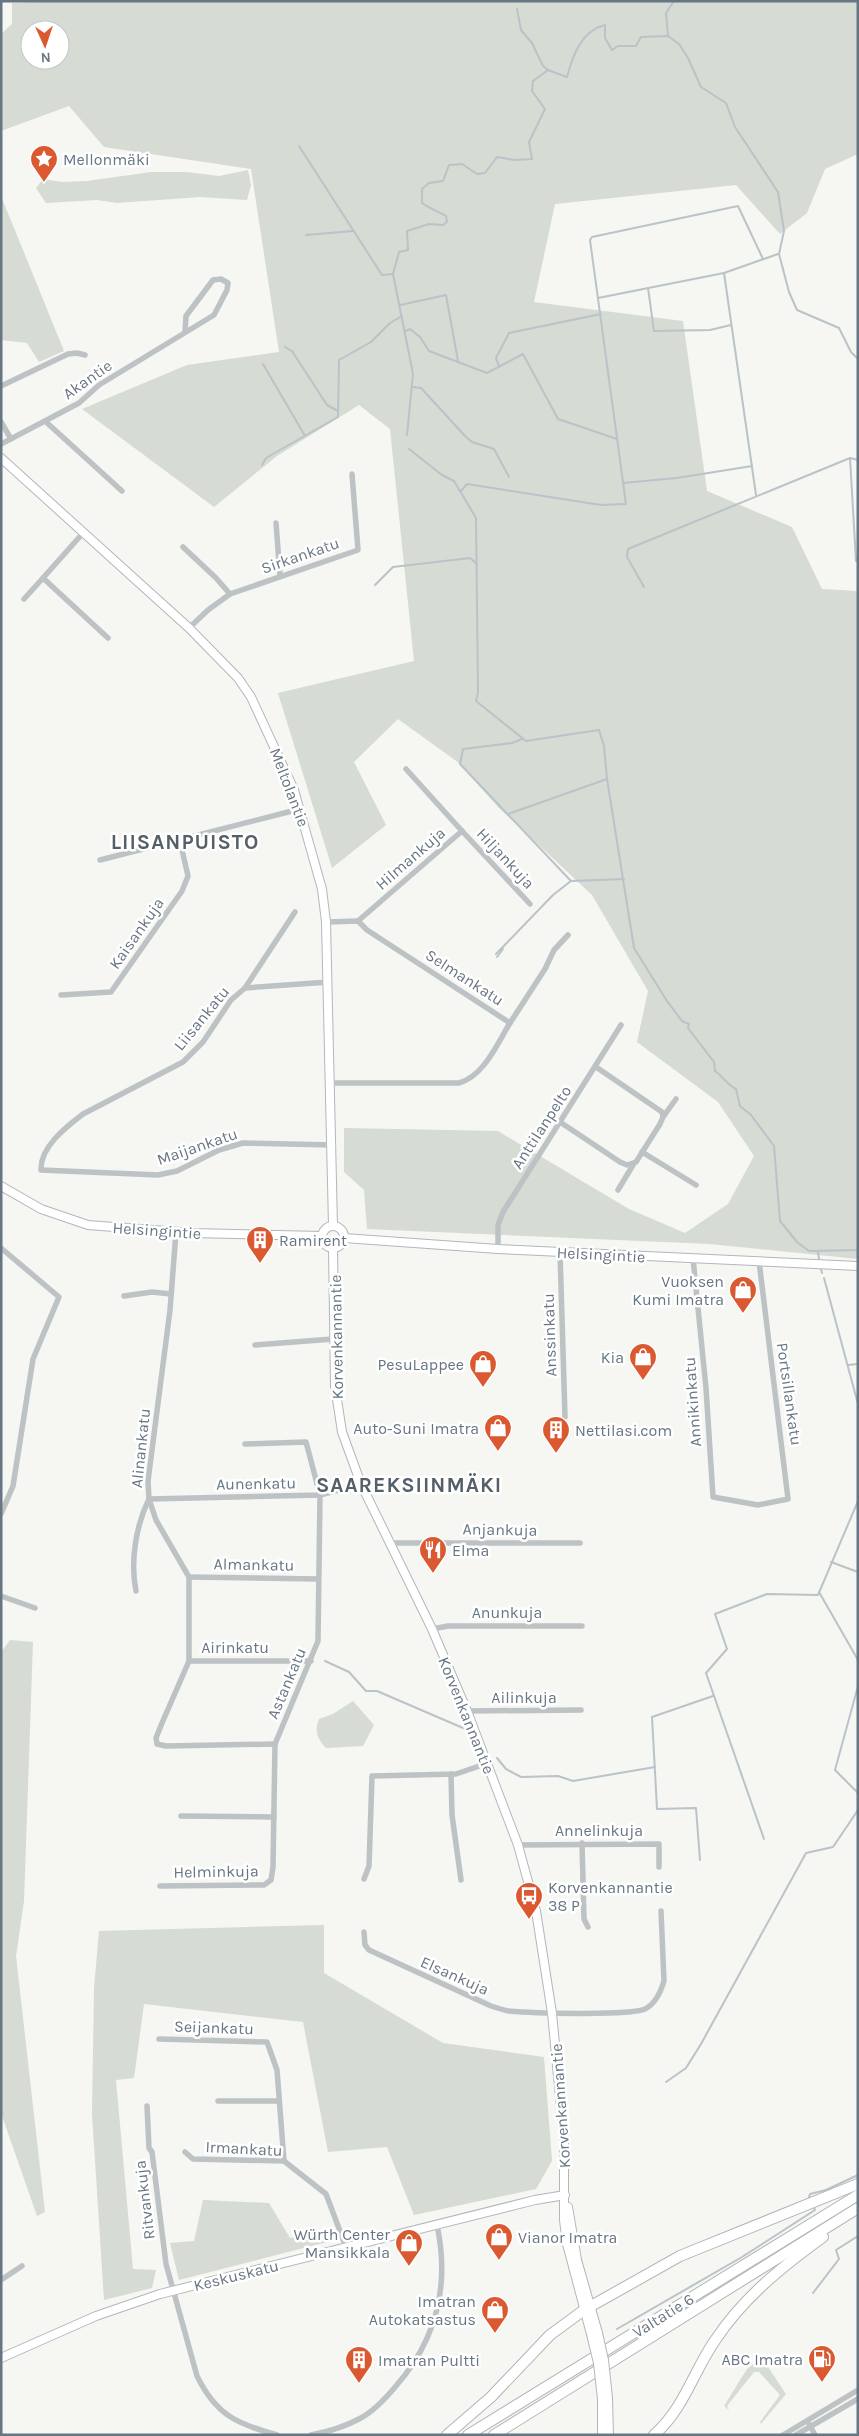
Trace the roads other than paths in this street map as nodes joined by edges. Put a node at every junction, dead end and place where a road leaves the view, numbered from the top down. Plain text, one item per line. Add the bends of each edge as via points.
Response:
1 (185, 332) junction
2 (85, 355) dead end
3 (1, 386) edge
4 (45, 421) junction
5 (1, 422) edge
6 (11, 439) junction
7 (1, 444) edge
8 (1, 458) edge
9 (352, 474) dead end
10 (122, 491) dead end
11 (276, 523) dead end
12 (83, 533) junction
13 (183, 547) dead end
14 (280, 576) junction
15 (43, 578) junction
16 (230, 594) junction
17 (24, 599) dead end
18 (189, 628) junction
19 (108, 638) dead end
20 (406, 769) dead end
21 (300, 809) junction
22 (462, 831) junction
23 (180, 841) junction
24 (100, 860) dead end
25 (530, 904) dead end
26 (295, 912) dead end
27 (358, 921) junction
28 (326, 922) junction
29 (568, 935) dead end
30 (329, 982) junction
31 (244, 988) junction
32 (62, 994) dead end
33 (510, 1023) junction
34 (622, 1025) dead end
35 (596, 1067) junction
36 (332, 1084) junction
37 (676, 1099) dead end
38 (663, 1117) junction
39 (560, 1122) junction
40 (333, 1146) junction
41 (642, 1152) junction
42 (633, 1165) junction
43 (41, 1170) joint
44 (696, 1185) dead end
45 (3, 1190) edge
46 (618, 1190) dead end
47 (334, 1226) junction
48 (176, 1232) junction
49 (322, 1236) junction
50 (344, 1238) junction
51 (1, 1248) edge
52 (334, 1248) junction
53 (498, 1248) junction
54 (560, 1252) junction
55 (693, 1258) junction
56 (759, 1261) junction
57 (858, 1266) edge
58 (171, 1294) junction
59 (124, 1296) dead end
60 (333, 1339) junction
61 (255, 1344) dead end
62 (565, 1417) dead end
63 (245, 1444) dead end
64 (361, 1484) junction
65 (320, 1495) junction
66 (150, 1499) junction
67 (758, 1505) joint
68 (1, 1514) edge
69 (389, 1543) junction
70 (580, 1543) dead end
71 (189, 1577) junction
72 (318, 1579) junction
73 (136, 1591) dead end
74 (1, 1596) edge
75 (35, 1608) dead end
76 (582, 1626) dead end
77 (432, 1629) junction
78 (189, 1661) junction
79 (311, 1661) junction
80 (581, 1710) dead end
81 (467, 1711) junction
82 (275, 1744) junction
83 (488, 1763) junction
84 (451, 1774) junction
85 (181, 1816) dead end
86 (274, 1817) junction
87 (582, 1843) junction
88 (518, 1846) junction
89 (659, 1867) dead end
90 (364, 1879) dead end
91 (271, 1880) joint
92 (461, 1880) dead end
93 (160, 1886) dead end
94 (661, 1911) dead end
95 (588, 1927) dead end
96 (364, 1932) dead end
97 (552, 2013) junction
98 (159, 2039) dead end
99 (218, 2101) dead end
100 (278, 2101) junction
101 (148, 2106) dead end
102 (185, 2152) dead end
103 (284, 2162) junction
104 (858, 2184) edge
105 (565, 2195) junction
106 (858, 2195) edge
107 (858, 2210) edge
108 (437, 2225) junction
109 (346, 2247) junction
110 (22, 2266) dead end
111 (1, 2280) edge
112 (174, 2291) junction
113 (587, 2308) junction
114 (1, 2358) edge
115 (858, 2390) edge
116 (605, 2398) junction
117 (858, 2399) edge
118 (806, 2420) junction
119 (810, 2427) junction
120 (277, 2435) edge
121 (311, 2435) edge
122 (447, 2435) edge
123 (468, 2435) edge
124 (494, 2435) edge
125 (602, 2435) edge
126 (609, 2435) edge
127 (654, 2435) edge
128 (783, 2435) edge
129 (796, 2435) edge
130 (815, 2435) edge

1 - 1 street, Akantie via 214,315 228,283 221,279 213,280 186,316
1 - 4 street, Akantie via 99,385 79,403
2 - 3 street via 68,354
4 - 6 street, Akantie
4 - 10 street
5 - 6 street
6 - 7 street, Akantie
8 - 12 main road, Meltolantie
9 - 14 street, Sirkankatu via 358,550
11 - 14 street
12 - 15 street
12 - 18 main road, Meltolantie
13 - 16 street
14 - 16 street, Sirkankatu
15 - 17 street
15 - 19 street
16 - 18 street, Sirkankatu
18 - 21 main road, Meltolantie via 238,678 251,697
20 - 22 street, Hilmankuja
21 - 23 street
21 - 28 main road, Meltolantie via 322,889
22 - 25 street, Hiljankuja
22 - 27 street, Hilmankuja
23 - 24 street
23 - 32 street, Kaisankuja via 188,876 182,891 111,992
26 - 31 street, Liisankatu
27 - 28 street
27 - 33 street, Selmankatu
28 - 30 main road, Meltolantie
29 - 33 street via 554,950
30 - 31 street
30 - 36 main road, Meltolantie
31 - 43 street, Liisankatu via 231,1000 203,1042 183,1062 68,1125 50,1146
33 - 36 street, Selmankatu via 483,1067 470,1080 458,1084
34 - 35 street, Anttilanpelto
35 - 38 street via 659,1109
35 - 39 street, Anttilanpelto
36 - 40 main road, Meltolantie
37 - 38 street
38 - 41 street
39 - 42 street via 620,1162
39 - 53 street, Anttilanpelto via 500,1218
40 - 43 street, Maijankatu via 243,1142 178,1170 158,1175
40 - 47 main road, Meltolantie
41 - 42 street
41 - 44 street
42 - 46 street
45 - 48 main road, Helsingintie via 74,1222
47 - 49 main road via 325,1229
47 - 50 main road via 342,1230
48 - 49 main road, Helsingintie
48 - 58 street, Alinankatu
49 - 52 main road via 325,1245
50 - 52 main road via 341,1245
50 - 53 main road, Helsingintie
51 - 68 street via 59,1297 34,1359 13,1486
52 - 60 main road, Korvenkannantie
53 - 54 main road, Helsingintie
54 - 55 main road, Helsingintie
54 - 62 street, Anssinkatu
55 - 56 main road, Helsingintie
55 - 67 street, Annikinkatu via 706,1388 712,1497
56 - 57 main road, Helsingintie
56 - 67 street, Portsillankatu via 788,1499
58 - 59 street via 152,1292
58 - 66 street, Alinankatu via 148,1481
60 - 61 street
60 - 64 main road, Korvenkannantie via 338,1411 347,1449
63 - 65 street, Astankatu via 306,1442
64 - 65 street, Aunenkatu
64 - 69 main road, Korvenkannantie
65 - 66 street, Aunenkatu
65 - 72 street, Astankatu
66 - 71 street, Alinankatu via 156,1520
66 - 73 street via 140,1523 133,1578
69 - 70 street, Anjankuja
69 - 77 main road, Korvenkannantie
71 - 72 street, Almankatu
71 - 78 street
72 - 79 street, Astankatu via 318,1641
74 - 75 street
76 - 77 street, Anunkuja via 448,1626
77 - 81 main road, Korvenkannantie
78 - 79 street, Airinkatu
78 - 82 street via 156,1738 157,1744
79 - 82 street, Astankatu
80 - 81 street, Ailinkuja
81 - 83 main road, Korvenkannantie
82 - 86 street, Astankatu
83 - 84 street
83 - 88 main road, Korvenkannantie
84 - 90 street via 372,1776 369,1866
84 - 92 street via 452,1816
85 - 86 street
86 - 91 street, Astankatu
87 - 88 street, Annelinkuja
87 - 89 street, Annelinkuja via 658,1844
87 - 95 street via 584,1919
88 - 97 main road, Korvenkannantie via 536,1911
91 - 93 street, Helminkuja via 264,1885
94 - 97 street via 664,1981 651,2005 635,2012
96 - 97 street, Elsankuja via 364,1945 368,1950 491,2006 509,2011
97 - 105 main road, Korvenkannantie via 564,2139
98 - 100 street, Seijankatu via 267,2042 277,2070
99 - 100 street
100 - 103 street, Seijankatu
101 - 112 street, Ritvankuja via 163,2252
102 - 103 street, Irmankatu via 193,2159
103 - 109 street, Irmankatu via 326,2194
104 - 113 highway via 680,2256
105 - 108 main road, Keskuskatu
105 - 113 main road, Korvenkannantie
106 - 123 highway, Valtatie 6
107 - 124 highway, Valtatie 6
107 - 127 highway via 784,2266 744,2303 705,2355 674,2414
108 - 109 main road, Keskuskatu
108 - 121 street via 442,2252 442,2286 423,2351 386,2398 359,2419
109 - 112 main road, Keskuskatu
110 - 111 street
112 - 114 main road, Keskuskatu via 96,2316
112 - 120 street, Ritvankuja via 197,2376 206,2395 218,2409 238,2423
113 - 116 main road, Korvenkannantie, bridge via 595,2333
113 - 122 highway via 550,2335 491,2397
115 - 118 street
116 - 125 main road, Korvenkannantie
116 - 126 main road, Korvenkannantie
117 - 119 street
118 - 119 street
118 - 128 street
119 - 129 street
119 - 130 street

